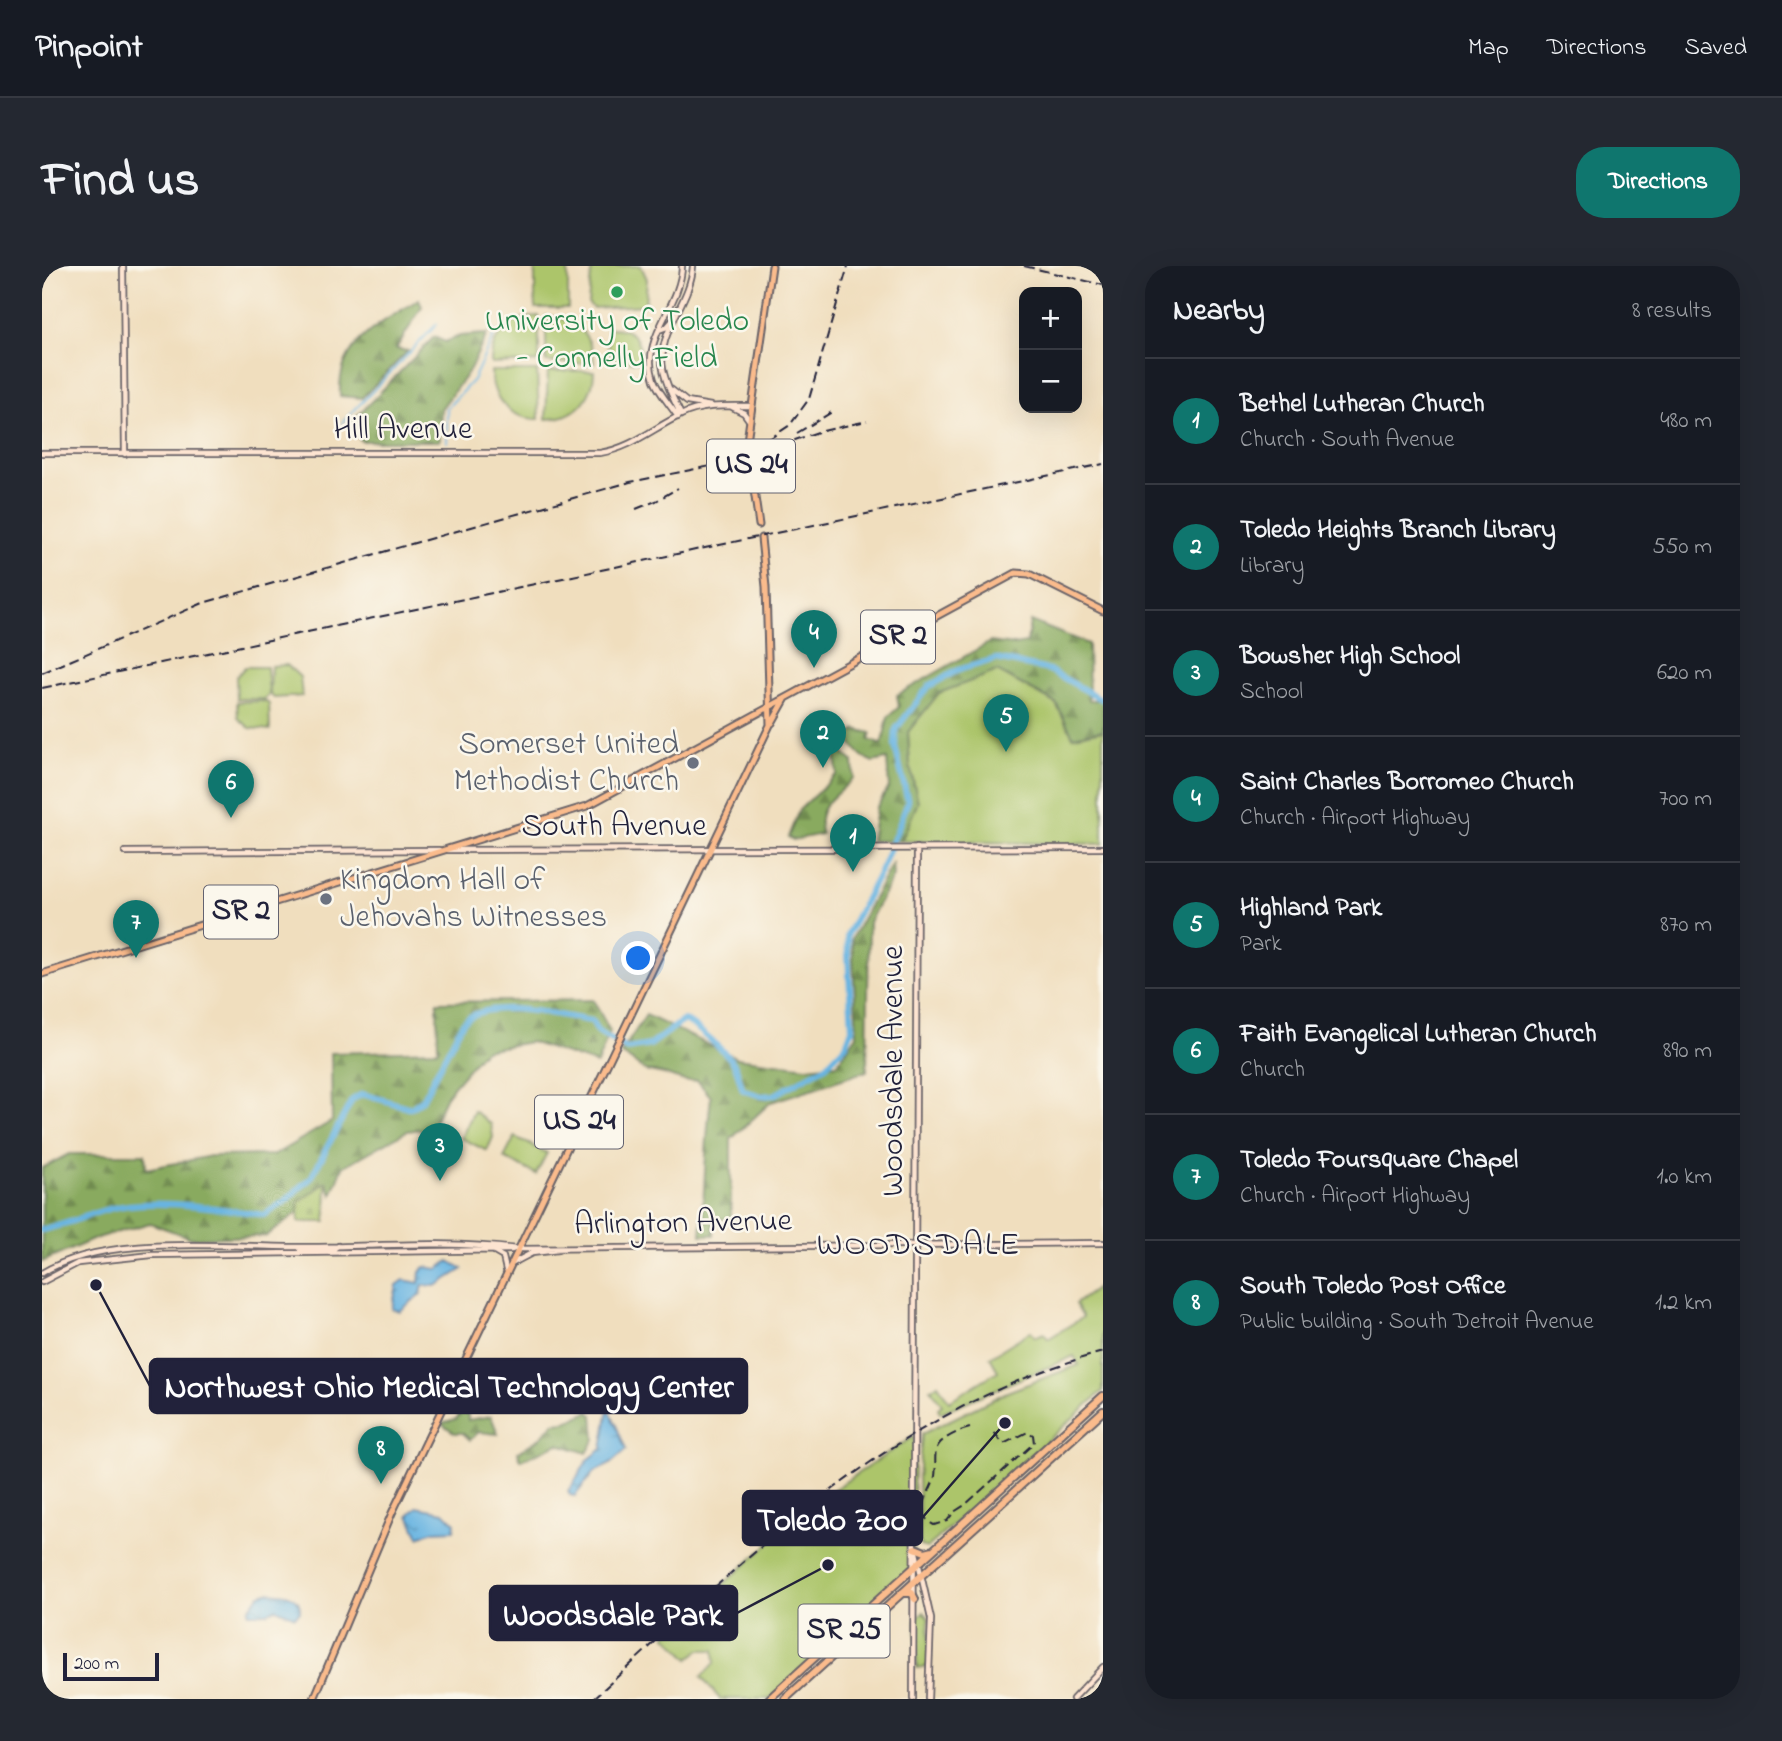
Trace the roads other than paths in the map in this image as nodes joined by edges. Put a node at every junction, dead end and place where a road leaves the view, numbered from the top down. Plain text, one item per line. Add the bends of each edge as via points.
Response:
1 (123, 266) edge
2 (682, 266) edge
3 (691, 266) edge
4 (772, 266) edge
5 (680, 311) junction
6 (659, 330) junction
7 (663, 369) junction
8 (652, 371) junction
9 (666, 379) junction
10 (731, 406) junction
11 (752, 406) junction
12 (715, 407) junction
13 (679, 416) junction
14 (750, 423) junction
15 (42, 453) edge
16 (125, 454) junction
17 (759, 525) dead end
18 (761, 538) dead end
19 (1103, 611) edge
20 (767, 681) junction
21 (784, 699) junction
22 (769, 707) junction
23 (770, 726) junction
24 (711, 848) junction
25 (914, 848) junction
26 (1103, 848) edge
27 (440, 850) junction
28 (125, 852) dead end
29 (42, 974) edge
30 (1103, 1242) edge
31 (917, 1244) junction
32 (338, 1246) junction
33 (562, 1248) junction
34 (516, 1249) junction
35 (492, 1251) junction
36 (247, 1254) junction
37 (507, 1268) junction
38 (42, 1273) edge
39 (42, 1282) edge
40 (1103, 1395) edge
41 (1103, 1411) edge
42 (957, 1529) junction
43 (915, 1547) junction
44 (934, 1549) junction
45 (913, 1568) junction
46 (921, 1569) junction
47 (914, 1582) junction
48 (902, 1593) junction
49 (915, 1599) junction
50 (1103, 1667) edge
51 (314, 1699) edge
52 (769, 1699) edge
53 (785, 1699) edge
54 (913, 1699) edge
55 (928, 1699) edge
56 (1073, 1699) edge

1 - 16 street
2 - 6 street via 678,290
3 - 5 street
4 - 11 main road, US 24
5 - 6 street
5 - 7 street via 664,345
6 - 8 street via 652,349
7 - 8 street via 658,374
7 - 9 street
8 - 13 street
9 - 12 street via 683,400
9 - 13 street
10 - 11 street, Hill Avenue
10 - 12 street, Hill Avenue
10 - 14 street
11 - 14 main road, US 24
12 - 13 street, Hill Avenue
13 - 16 street, Hill Avenue via 635,443 600,453
14 - 17 main road, US 24 via 747,441
15 - 16 street, Hill Avenue
18 - 20 main road, US 24
19 - 21 main road, SR 2 via 1032,575 1013,574
20 - 21 main road via 772,694
20 - 22 main road, US 24
21 - 22 main road, SR 2
21 - 23 main road
22 - 23 main road, US 24
22 - 27 main road, SR 2 via 587,806
23 - 24 main road, US 24
24 - 25 street, South Avenue
24 - 27 street, South Avenue
24 - 34 main road, US 24
25 - 26 street, South Avenue
25 - 31 street, Woodsdale Avenue
27 - 28 street, South Avenue
27 - 29 main road, SR 2
30 - 31 street, Arlington Avenue
31 - 33 street, Arlington Avenue
31 - 43 street, Woodsdale Avenue
32 - 34 street, Arlington Avenue via 464,1243
32 - 36 street
32 - 38 street, Arlington Avenue via 127,1249 82,1254
33 - 34 street, Arlington Avenue
33 - 37 street via 532,1253
34 - 35 street, Arlington Avenue
34 - 37 main road, US 24
35 - 36 street, Arlington Avenue
35 - 37 street via 503,1257
36 - 39 street, Arlington Avenue via 96,1260 68,1267
37 - 51 main road, US 24 via 373,1554
40 - 42 highway, SR 25
41 - 46 highway, SR 25
42 - 44 highway, SR 25
42 - 46 highway
43 - 44 highway via 925,1552
43 - 45 street, Woodsdale Avenue
43 - 46 street, Woodsdale Avenue
44 - 46 highway, SR 25
45 - 46 highway, SR 25
45 - 47 street, Woodsdale Avenue
45 - 52 highway, SR 25
46 - 47 highway, SR 25
46 - 55 street, Woodsdale Avenue via 931,1619
47 - 48 highway, SR 25
47 - 49 street, Woodsdale Avenue
48 - 49 highway via 912,1593
48 - 53 highway, SR 25
49 - 54 street, Woodsdale Avenue
50 - 56 street

